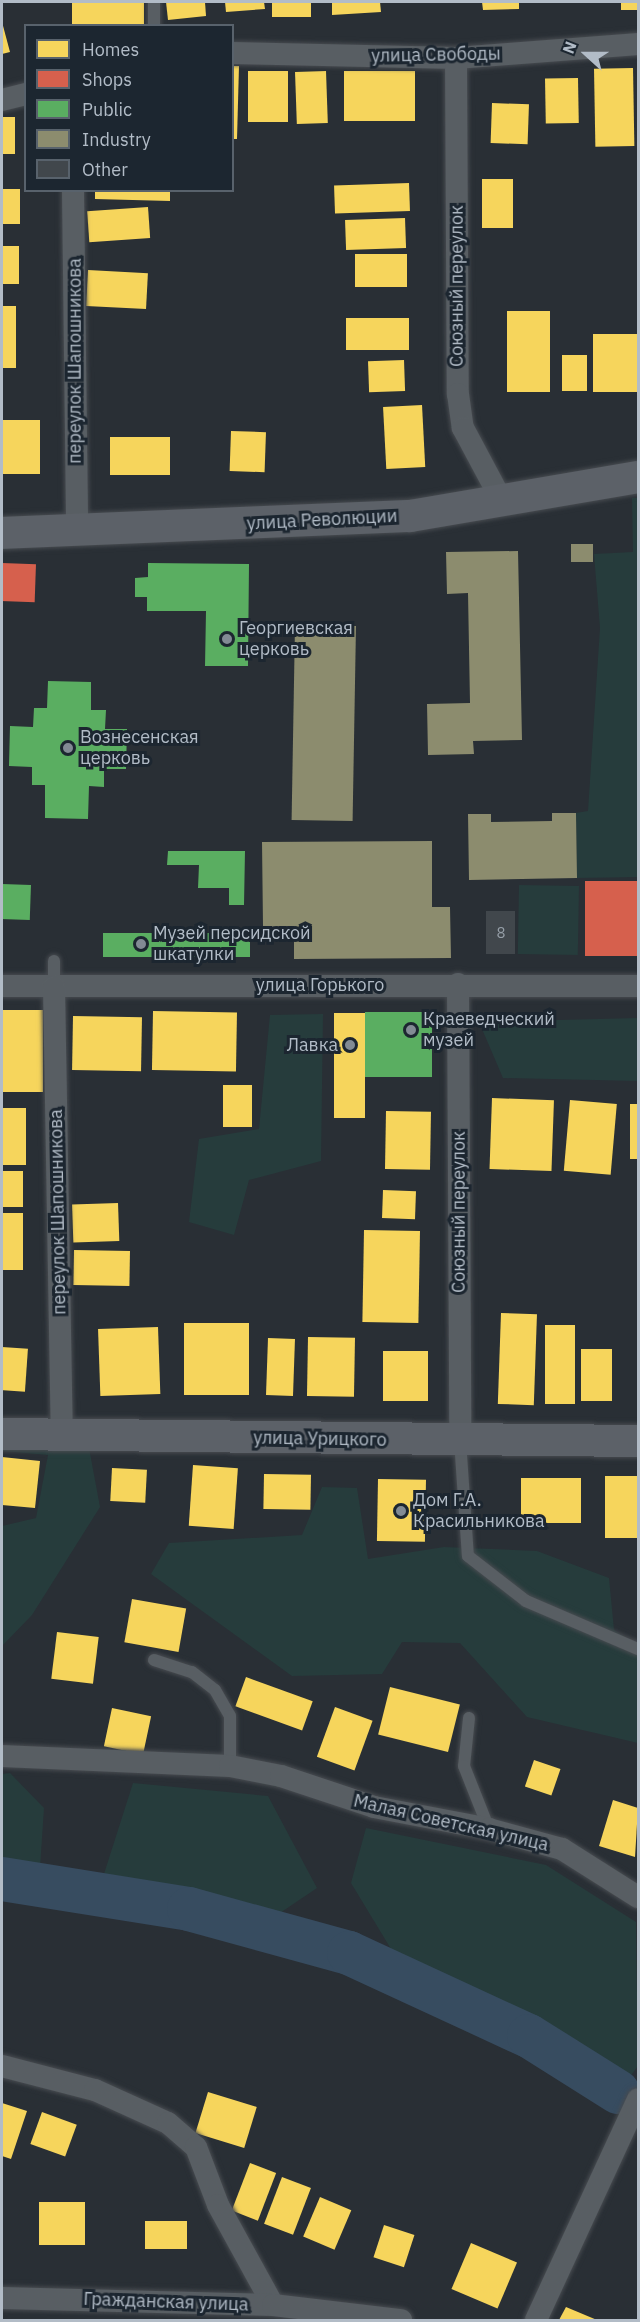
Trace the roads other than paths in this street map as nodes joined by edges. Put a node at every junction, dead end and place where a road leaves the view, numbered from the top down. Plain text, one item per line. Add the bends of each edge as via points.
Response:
1 (154, 2) edge
2 (154, 24) edge
3 (639, 44) edge
4 (234, 53) edge
5 (456, 58) junction
6 (24, 94) edge
7 (2, 100) edge
8 (73, 192) edge
9 (639, 477) edge
10 (503, 503) junction
11 (77, 530) junction
12 (2, 533) edge
13 (54, 961) dead end
14 (458, 984) junction
15 (2, 986) edge
16 (639, 986) edge
17 (54, 987) junction
18 (2, 1434) edge
19 (62, 1436) junction
20 (460, 1440) junction
21 (639, 1441) edge
22 (639, 1649) edge
23 (154, 1660) dead end
24 (469, 1718) dead end
25 (2, 1756) edge
26 (230, 1766) junction
27 (489, 1829) junction
28 (639, 1897) edge
29 (2, 2066) edge
30 (639, 2099) edge
31 (2, 2298) edge
32 (273, 2305) junction
33 (400, 2320) edge
34 (536, 2320) edge

1 - 2 lane
3 - 5 street, улица Свободы
4 - 5 street, улица Свободы
5 - 10 street, Союзный переулок via 458,394 463,428
6 - 7 street
8 - 11 street, переулок Шапошникова
9 - 10 main road, улица Революции
10 - 11 main road, улица Революции via 410,516
11 - 12 main road, улица Революции
13 - 17 lane
14 - 16 street, улица Горького
14 - 17 street, улица Горького
14 - 20 street, Союзный переулок
15 - 17 street, улица Горького
17 - 19 street, переулок Шапошникова
18 - 19 main road, улица Урицкого
19 - 20 main road, улица Урицкого
20 - 21 main road, улица Урицкого
20 - 22 lane via 468,1556 526,1601
23 - 26 lane via 192,1672 216,1690 230,1716
24 - 27 lane via 464,1766
25 - 26 street, Малая Советская улица
26 - 27 street, Малая Советская улица via 281,1776 374,1808
27 - 28 street, Малая Советская улица via 562,1849
29 - 32 street via 94,2090 168,2123 196,2147 218,2205
30 - 34 street
31 - 32 street, Гражданская улица
32 - 33 street, Гражданская улица

